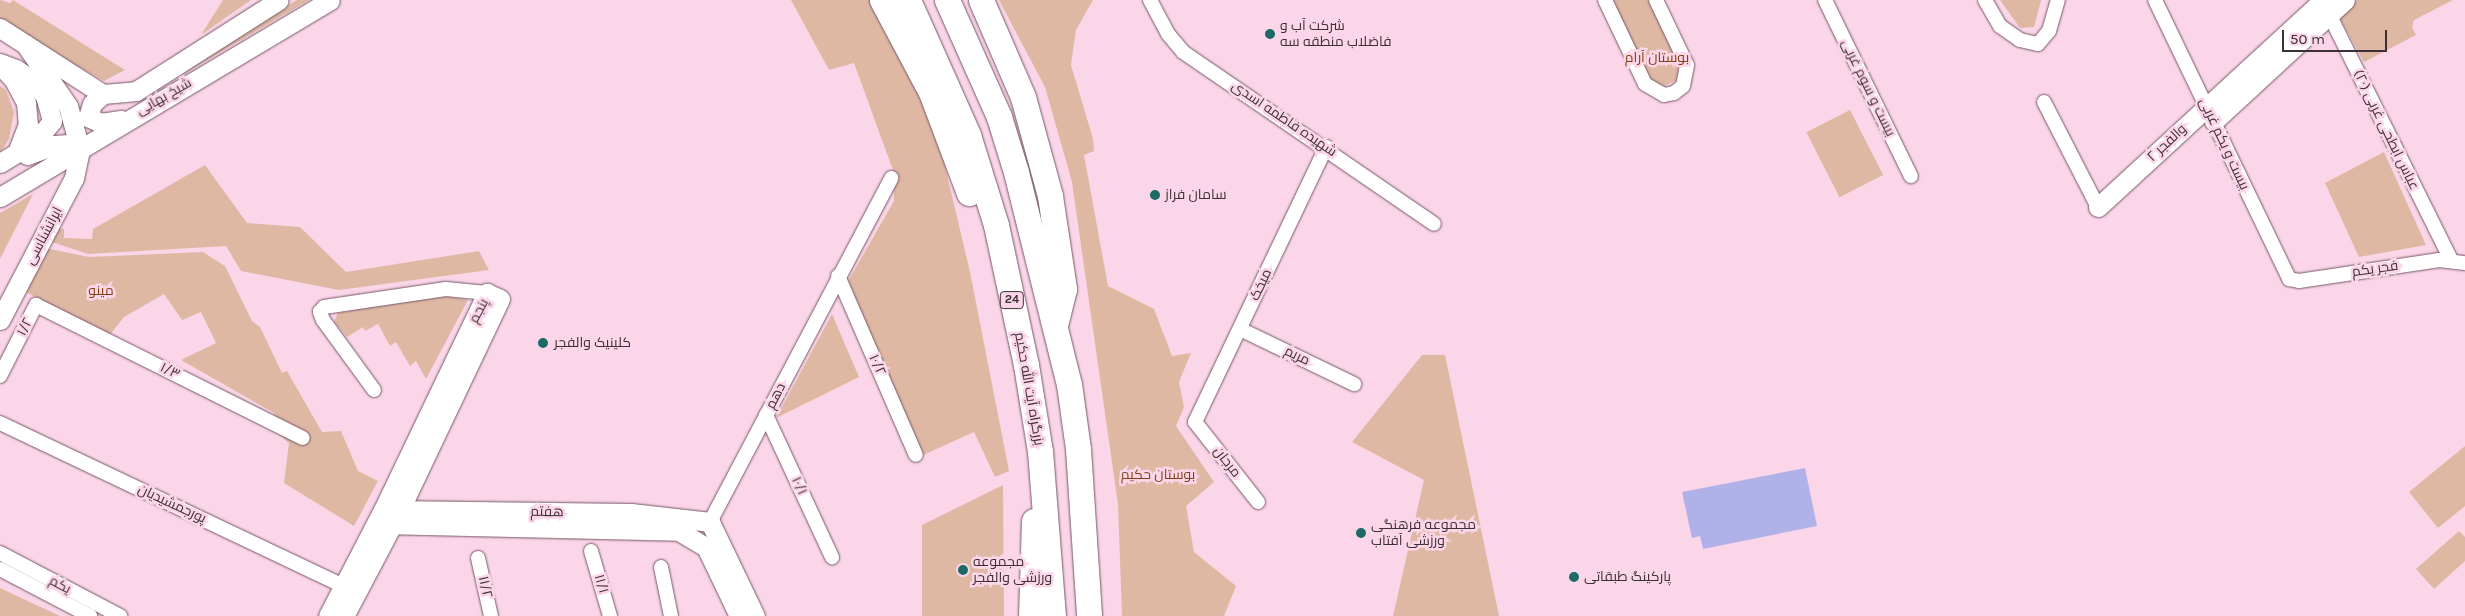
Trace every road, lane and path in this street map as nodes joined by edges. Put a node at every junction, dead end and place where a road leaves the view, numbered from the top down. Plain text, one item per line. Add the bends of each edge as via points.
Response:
1 (279, 0) edge
2 (330, 0) edge
3 (882, 0) edge
4 (908, 0) edge
5 (947, 0) edge
6 (981, 0) edge
7 (1150, 0) edge
8 (1604, 0) edge
9 (1656, 0) edge
10 (1825, 0) edge
11 (1985, 0) edge
12 (2058, 0) edge
13 (2155, 0) edge
14 (2345, 0) edge
15 (2324, 4) edge
16 (0, 28) edge
17 (25, 44) junction
18 (0, 63) edge
19 (103, 94) junction
20 (2044, 102) dead end
21 (2210, 114) junction
22 (124, 120) junction
23 (1326, 147) junction
24 (80, 149) junction
25 (5, 162) edge
26 (1911, 176) dead end
27 (891, 178) dead end
28 (0, 197) edge
29 (2098, 207) joint
30 (1434, 224) dead end
31 (2451, 260) junction
32 (2465, 263) edge
33 (838, 276) junction
34 (2299, 281) joint
35 (487, 293) joint
36 (36, 305) joint
37 (1015, 313) junction
38 (0, 320) edge
39 (1055, 327) junction
40 (1240, 329) junction
41 (0, 376) edge
42 (1354, 384) dead end
43 (374, 390) dead end
44 (766, 415) junction
45 (1195, 422) joint
46 (0, 423) edge
47 (303, 438) dead end
48 (1040, 451) junction
49 (916, 455) dead end
50 (1258, 502) dead end
51 (388, 517) junction
52 (710, 522) junction
53 (697, 539) junction
54 (591, 551) dead end
55 (0, 553) edge
56 (832, 557) dead end
57 (478, 558) dead end
58 (661, 567) dead end
59 (0, 569) edge
60 (344, 586) junction
61 (90, 616) edge
62 (120, 616) edge
63 (328, 616) edge
64 (344, 616) edge
65 (491, 616) edge
66 (610, 616) edge
67 (672, 616) edge
68 (739, 616) edge
69 (755, 616) edge
70 (1031, 616) edge
71 (1053, 616) edge
72 (1089, 616) edge

1 - 19 street, شیخ بهایی via 136,91
2 - 22 street, شیخ بهایی
3 - 37 highway via 931,92 951,139 997,275
4 - 37 highway, بزرگراه آیت الله حکیم / 24 via 968,135 996,225
5 - 39 highway via 999,117
6 - 39 highway via 1023,97 1050,196 1064,289
7 - 23 street, شهیده فاطمه اسدی via 1168,34 1184,52
8 - 9 street via 1645,84 1664,95 1683,86 1687,65
10 - 26 street, بیست و سوم غربی
11 - 12 street via 2000,26 2020,40 2038,44 2046,38
13 - 21 street, بیست و یکم غربی
14 - 15 street, والفجر ۲
15 - 21 street, والفجر ۲
15 - 31 street, عباس ابطحی غربی (۲۰)
16 - 17 street
17 - 19 street
17 - 24 street via 68,106
18 - 25 street via 26,103 28,124
19 - 22 street via 92,104 88,117 101,123
20 - 29 street, والفجر ۲
21 - 29 street, والفجر ۲
21 - 34 street, بیست و یکم غربی via 2286,276
22 - 24 street, شیخ بهایی
23 - 30 street, شهیده فاطمه اسدی
23 - 40 street, میخک
24 - 25 street via 69,144 54,144
24 - 28 street, شیخ بهایی
24 - 38 street, ایرانشناسی via 74,178
27 - 33 street, دهم
31 - 32 street, فجر یکم
31 - 34 street, فجر یکم
33 - 44 street, دهم
33 - 49 street, ۱۰/۲
35 - 43 street via 446,288 324,307 320,312 323,320
35 - 51 street, پنجم
36 - 41 street, ۱/۲
36 - 47 street, ۱/۳
37 - 48 highway, بزرگراه آیت الله حکیم / 24
39 - 72 highway via 1069,384 1078,449
40 - 42 street, مریم
40 - 45 street, میخک
44 - 52 street, دهم
44 - 56 street, ۱۰/۱
45 - 50 street, مرجان
46 - 60 street, پورجمشیدیان
48 - 70 highway via 1032,539
48 - 71 highway, بزرگراه آیت الله حکیم / 24
51 - 52 street, هفتم via 631,513
51 - 53 street, هفتم via 669,530
51 - 60 street
51 - 64 street
52 - 53 street
52 - 69 street
53 - 68 street via 706,547
54 - 66 street, ۱۱/۱
55 - 62 street, یکم
57 - 65 street, ۱۱/۲
58 - 67 street
59 - 61 street, یکم
60 - 63 street

